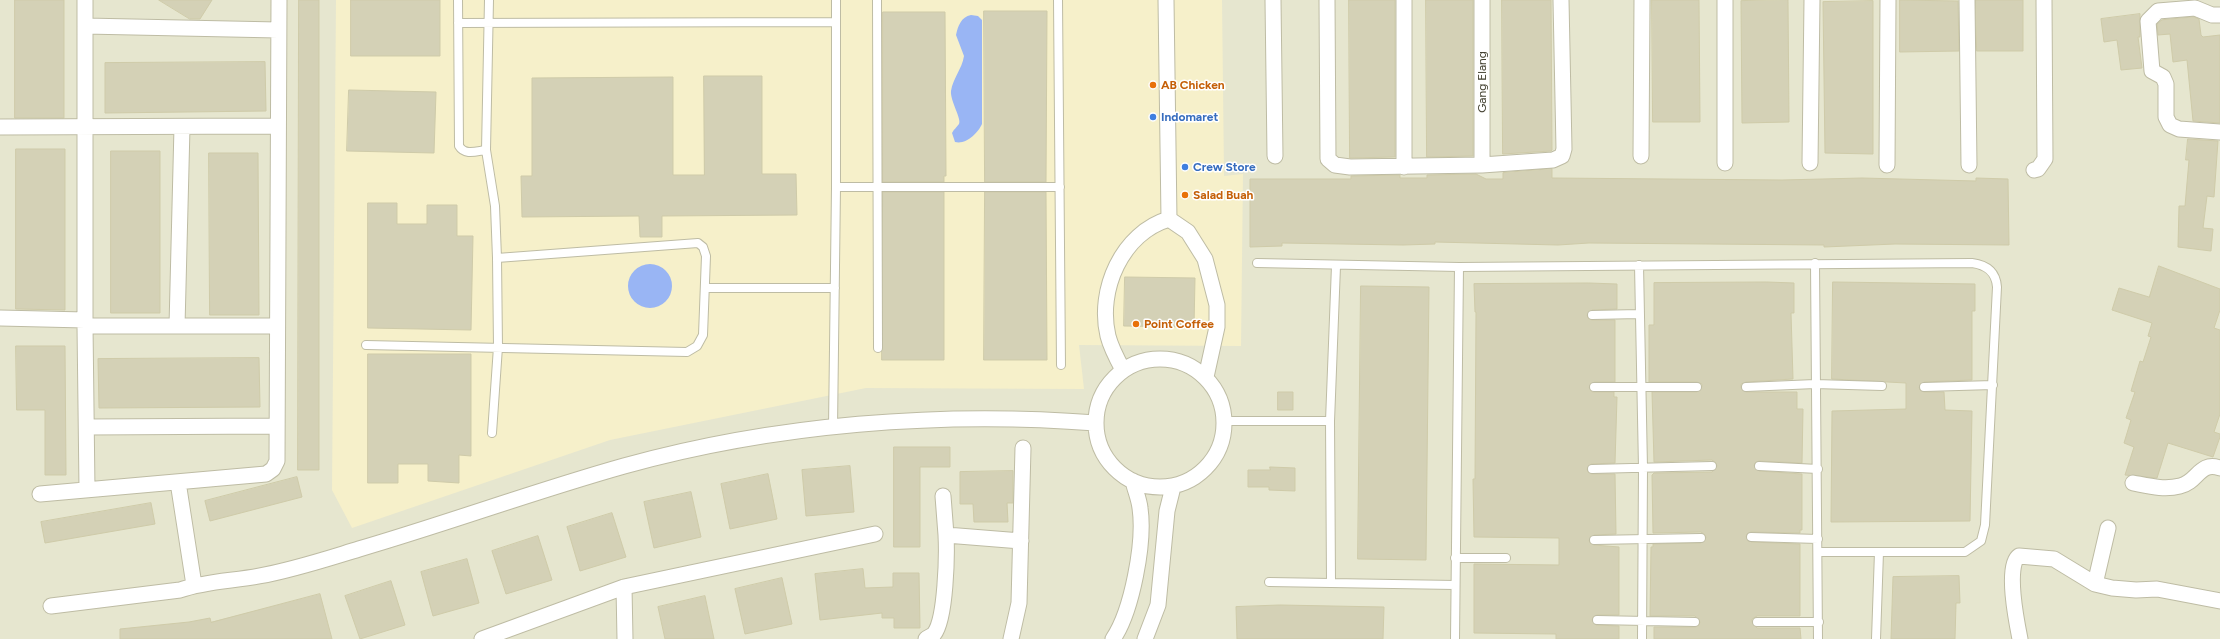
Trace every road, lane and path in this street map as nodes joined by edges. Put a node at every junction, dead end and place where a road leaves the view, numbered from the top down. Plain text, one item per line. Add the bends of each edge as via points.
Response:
1 (85, 0) edge
2 (278, 0) edge
3 (458, 0) edge
4 (489, 0) edge
5 (836, 0) edge
6 (876, 0) edge
7 (1058, 0) edge
8 (1166, 0) edge
9 (1273, 0) edge
10 (1327, 0) edge
11 (1404, 0) edge
12 (1482, 0) edge
13 (1561, 0) edge
14 (1642, 0) edge
15 (1725, 0) edge
16 (1812, 0) edge
17 (1888, 0) edge
18 (1967, 0) edge
19 (2044, 0) edge
20 (2220, 15) edge
21 (489, 22) junction
22 (836, 22) junction
23 (458, 23) junction
24 (85, 26) junction
25 (278, 30) junction
26 (277, 126) junction
27 (0, 127) edge
28 (84, 127) junction
29 (182, 127) junction
30 (2220, 132) edge
31 (486, 150) junction
32 (1275, 156) dead end
33 (1641, 156) dead end
34 (1725, 163) dead end
35 (1810, 163) dead end
36 (1482, 165) junction
37 (1886, 165) dead end
38 (1969, 165) dead end
39 (1404, 167) junction
40 (2034, 170) dead end
41 (876, 186) junction
42 (836, 187) junction
43 (1060, 187) junction
44 (1169, 219) junction
45 (497, 258) junction
46 (1257, 263) dead end
47 (1815, 263) junction
48 (1639, 265) junction
49 (1336, 266) junction
50 (1459, 267) junction
51 (706, 288) junction
52 (835, 288) junction
53 (1592, 314) dead end
54 (1639, 314) junction
55 (0, 318) edge
56 (84, 323) junction
57 (177, 326) junction
58 (277, 326) junction
59 (366, 345) dead end
60 (498, 346) junction
61 (878, 348) dead end
62 (1061, 365) dead end
63 (1123, 370) junction
64 (1206, 377) junction
65 (1815, 384) junction
66 (1992, 385) junction
67 (1882, 386) dead end
68 (1594, 387) dead end
69 (1641, 387) junction
70 (1697, 387) dead end
71 (1746, 387) dead end
72 (1924, 387) dead end
73 (1225, 421) junction
74 (1330, 421) junction
75 (1096, 423) junction
76 (277, 426) junction
77 (87, 427) junction
78 (833, 428) junction
79 (492, 433) dead end
80 (1023, 448) dead end
81 (1712, 466) dead end
82 (1759, 466) dead end
83 (1642, 468) junction
84 (2220, 468) edge
85 (1592, 469) dead end
86 (1818, 469) junction
87 (178, 482) junction
88 (1133, 482) junction
89 (2133, 483) dead end
90 (1173, 487) junction
91 (87, 488) junction
92 (40, 494) dead end
93 (943, 496) dead end
94 (2108, 528) dead end
95 (875, 534) dead end
96 (946, 535) junction
97 (1751, 537) dead end
98 (1701, 538) dead end
99 (1594, 540) dead end
100 (1642, 540) junction
101 (1818, 540) junction
102 (1021, 541) junction
103 (1818, 552) junction
104 (1879, 552) junction
105 (1455, 558) junction
106 (1506, 558) dead end
107 (1269, 582) dead end
108 (1331, 582) junction
109 (2095, 584) junction
110 (194, 585) junction
111 (1455, 585) junction
112 (624, 587) junction
113 (2220, 601) edge
114 (51, 606) dead end
115 (1597, 620) dead end
116 (1642, 621) junction
117 (1695, 622) dead end
118 (1757, 622) dead end
119 (1819, 622) junction
120 (482, 639) edge
121 (625, 639) edge
122 (926, 639) edge
123 (1012, 639) edge
124 (1113, 639) edge
125 (1145, 639) edge
126 (1455, 639) edge
127 (1642, 639) edge
128 (1818, 639) edge
129 (1876, 639) edge
130 (2020, 639) edge

1 - 24 street
2 - 25 street
3 - 23 lane
4 - 21 lane
5 - 22 lane
6 - 41 lane
7 - 43 lane
8 - 44 street
9 - 32 street
10 - 39 street via 1328,162 1350,167
11 - 39 street
12 - 36 street, Gang Elang
13 - 36 street via 1562,156 1553,160
14 - 33 street
15 - 34 street
16 - 35 street
17 - 37 street
18 - 38 street
19 - 40 street via 2045,159
20 - 30 street via 2212,16 2195,8 2158,11 2148,21 2152,71 2163,77 2166,84 2166,117 2170,125 2179,130
21 - 22 lane
21 - 23 lane
21 - 31 lane
22 - 42 lane
23 - 31 lane via 459,146 467,152
24 - 25 street
24 - 28 street
25 - 26 street
26 - 29 street
26 - 58 street
27 - 28 street
28 - 29 street
28 - 56 street
29 - 57 street
31 - 45 lane via 495,206
36 - 39 street
41 - 42 lane
41 - 43 lane
41 - 61 lane
42 - 52 lane
43 - 62 lane
44 - 63 street via 1156,223 1143,232 1126,251 1116,266 1108,290 1108,336
44 - 64 street via 1188,232 1205,259 1217,305 1217,327
45 - 51 lane via 698,243 703,247 706,256
45 - 60 lane
46 - 49 lane
47 - 48 lane
47 - 65 lane
47 - 66 lane via 1972,263 1989,268 1995,277 1997,287
48 - 50 lane
48 - 54 lane
49 - 50 lane
49 - 74 lane
50 - 105 lane
51 - 52 lane
51 - 60 lane via 702,335 697,346 687,352
52 - 78 lane
53 - 54 lane
54 - 69 lane
55 - 56 street
56 - 57 street
56 - 77 street
57 - 58 street
58 - 76 street
59 - 60 lane
60 - 79 lane
63 - 64 street via 1150,359 1174,360 1191,366
63 - 75 street via 1103,393
64 - 73 street via 1216,390
65 - 67 lane
65 - 71 lane
65 - 86 lane
66 - 72 lane
66 - 104 lane via 1985,525 1981,541 1965,552
68 - 69 lane
69 - 70 lane
69 - 83 lane
73 - 74 lane
73 - 90 street via 1223,439 1209,465 1190,480
74 - 108 lane
75 - 78 street via 961,418
75 - 88 street via 1099,441 1106,457 1118,472
76 - 77 street
76 - 87 street via 277,461 273,469 266,474
77 - 91 street
78 - 110 street via 788,432 625,466 331,558 260,576
80 - 102 street
81 - 83 lane
82 - 86 lane
83 - 85 lane
83 - 100 lane
84 - 89 street via 2212,465 2207,467 2180,487 2162,488
86 - 101 lane
87 - 91 street
87 - 110 street
88 - 90 street via 1153,487
88 - 124 street via 1140,508 1140,541 1130,599
90 - 125 street via 1164,532 1158,604
91 - 92 street
93 - 96 street
94 - 109 street
95 - 112 street
96 - 102 street
96 - 122 street via 947,556 940,619 934,634
97 - 101 lane
98 - 100 lane
99 - 100 lane
100 - 116 lane
101 - 103 lane
102 - 123 street via 1019,603
103 - 104 lane
103 - 119 lane
104 - 129 lane
105 - 106 lane
105 - 111 lane
107 - 108 lane
108 - 111 lane
109 - 113 street via 2136,590 2157,589
109 - 130 street via 2054,559 2041,556 2017,557 2012,576
110 - 114 street via 180,590
111 - 126 lane
112 - 120 street
112 - 121 street
115 - 116 lane
116 - 117 lane
116 - 127 lane
118 - 119 lane
119 - 128 lane

